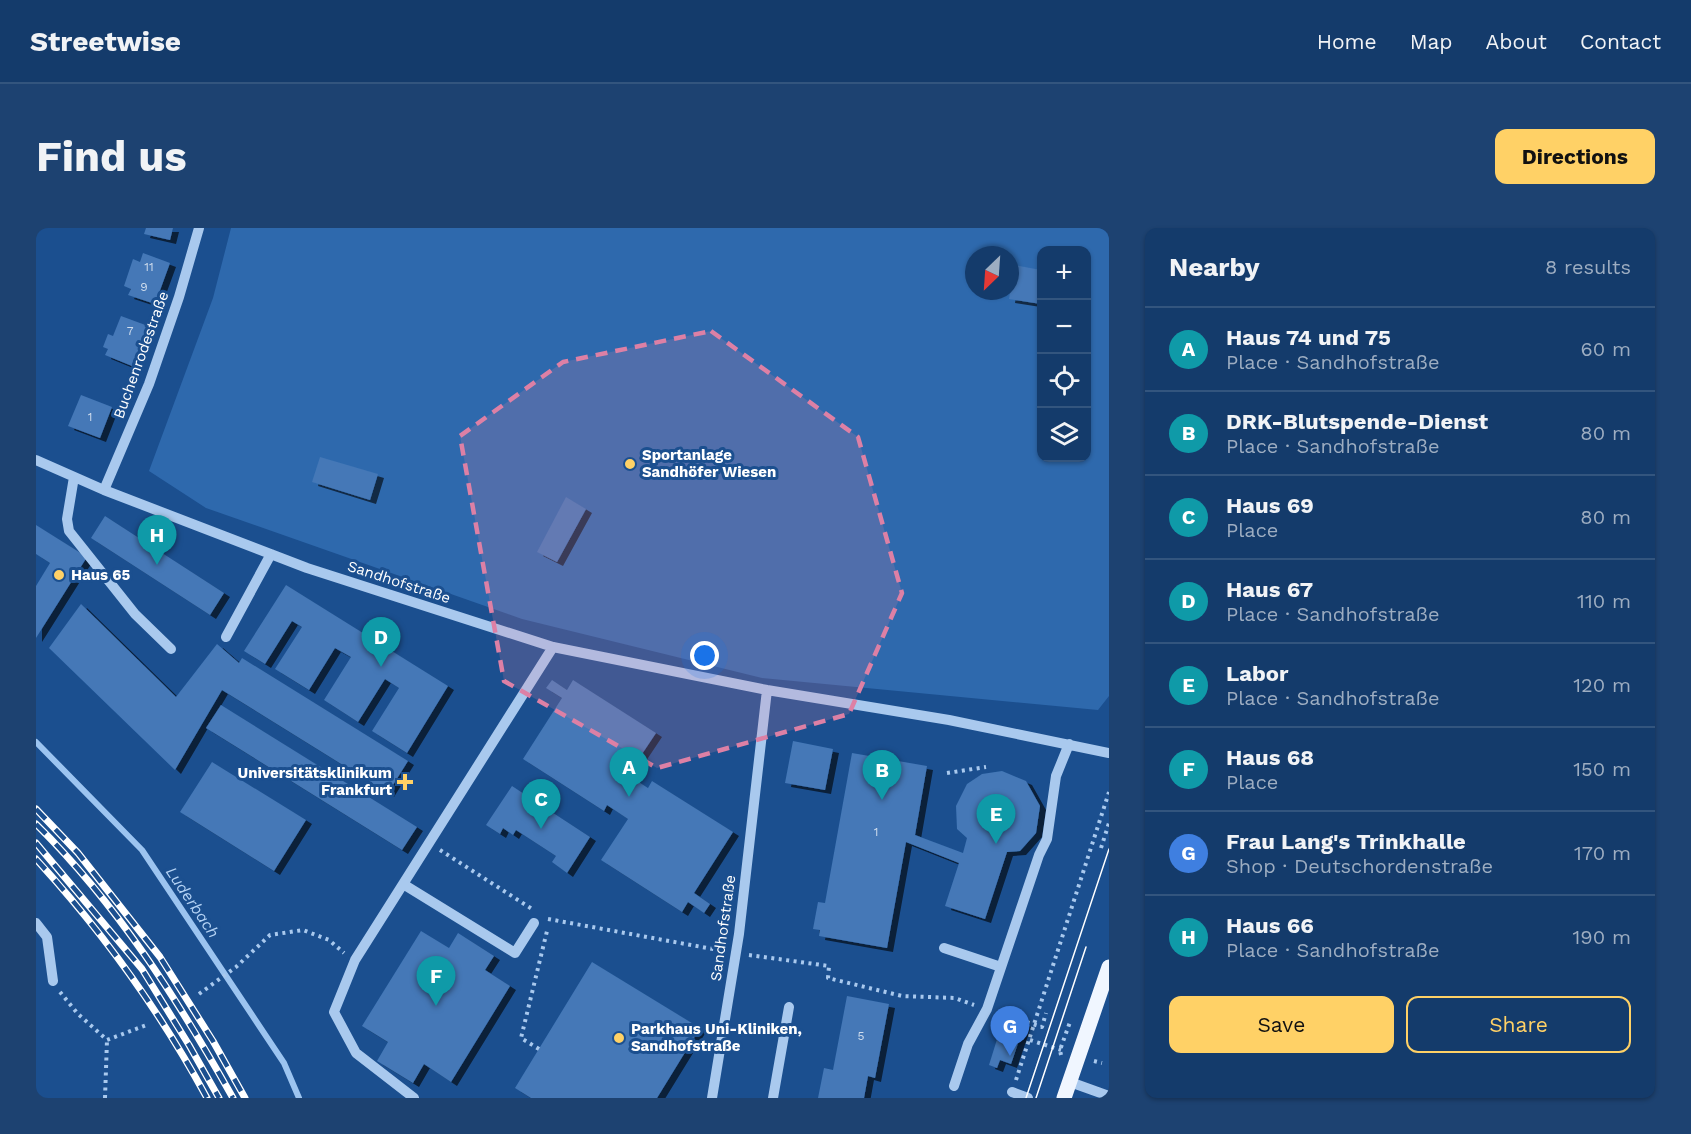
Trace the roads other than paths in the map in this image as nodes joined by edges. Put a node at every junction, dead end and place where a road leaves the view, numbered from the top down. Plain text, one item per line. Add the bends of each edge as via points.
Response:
1 (199, 228) edge
2 (36, 460) edge
3 (74, 477) junction
4 (104, 490) junction
5 (271, 554) junction
6 (226, 637) dead end
7 (553, 647) junction
8 (171, 649) dead end
9 (767, 690) junction
10 (1069, 744) junction
11 (1109, 753) edge
12 (403, 884) junction
13 (36, 923) edge
14 (534, 923) dead end
15 (944, 948) dead end
16 (1001, 967) junction
17 (1109, 967) edge
18 (53, 981) dead end
19 (789, 1007) dead end
20 (1070, 1082) junction
21 (954, 1086) dead end
22 (1012, 1092) road end
23 (1109, 1096) edge
24 (414, 1098) edge
25 (712, 1098) edge
26 (773, 1098) edge
27 (1028, 1098) edge
28 (1064, 1098) edge

1 - 4 street, Buchenrodestraße via 149,384
2 - 3 street, Sandhofstraße
3 - 4 street, Sandhofstraße
3 - 8 street via 67,519 69,531 135,614
4 - 5 street, Sandhofstraße
5 - 6 street
5 - 7 street, Sandhofstraße
7 - 9 street, Sandhofstraße
7 - 12 street
9 - 10 street, Sandhofstraße
9 - 25 street, Sandhofstraße via 736,953
10 - 11 street, Sandhofstraße
10 - 16 street via 1056,776 1047,839
12 - 14 street via 515,953
12 - 24 street via 355,960 334,1012 356,1053
13 - 18 street via 47,937
15 - 16 street
16 - 21 street
17 - 20 main road
19 - 26 street
20 - 23 street
20 - 28 main road
22 - 27 street

